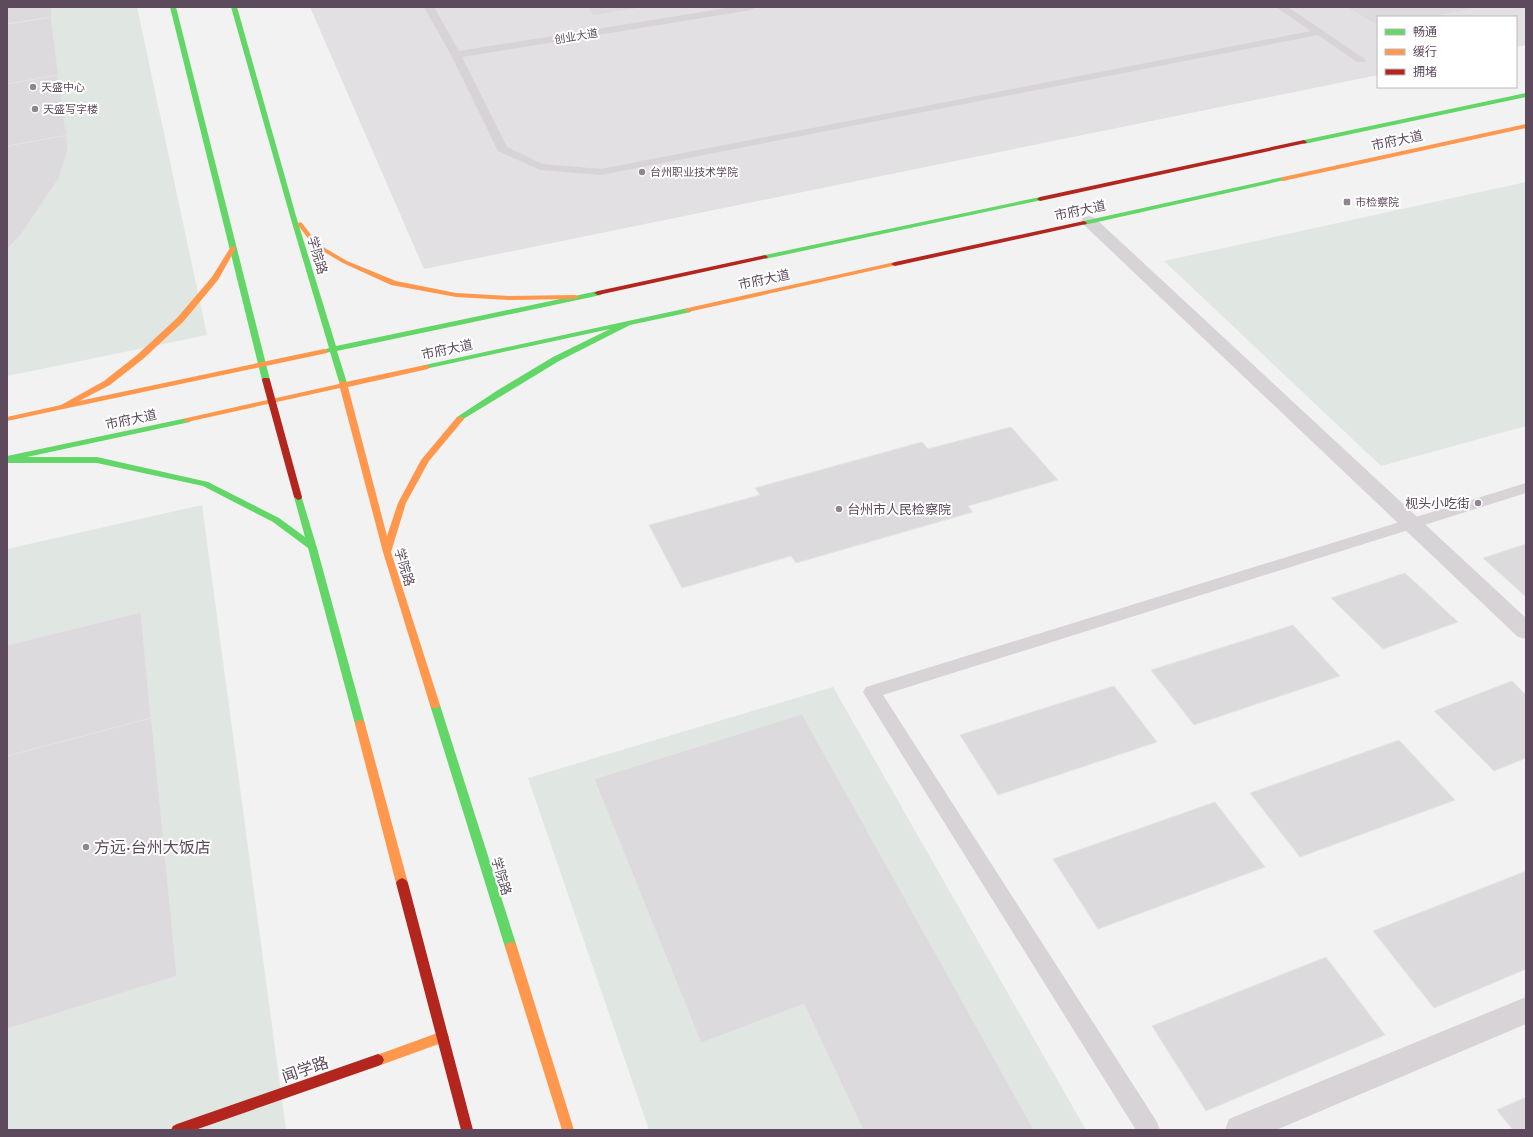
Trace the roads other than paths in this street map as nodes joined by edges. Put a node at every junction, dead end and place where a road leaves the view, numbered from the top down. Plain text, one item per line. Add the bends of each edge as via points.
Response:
1 (173, 7) edge
2 (234, 7) edge
3 (429, 7) edge
4 (751, 7) edge
5 (1281, 7) edge
6 (1320, 32) junction
7 (456, 55) junction
8 (1361, 60) dead end
9 (1526, 95) edge
10 (1526, 126) edge
11 (293, 216) junction
12 (1089, 221) junction
13 (233, 248) junction
14 (575, 297) junction
15 (630, 322) junction
16 (333, 349) junction
17 (261, 364) junction
18 (344, 385) junction
19 (271, 401) junction
20 (64, 406) junction
21 (7, 419) edge
22 (7, 460) edge
23 (1526, 488) edge
24 (1411, 523) junction
25 (313, 548) junction
26 (387, 552) junction
27 (1526, 631) edge
28 (1526, 1010) edge
29 (442, 1037) junction
30 (177, 1130) edge
31 (467, 1130) edge
32 (568, 1130) edge
33 (1149, 1130) edge
34 (1240, 1130) edge

1 - 13 main road
2 - 11 main road, 学院路
3 - 7 lane
4 - 7 lane, 创业大道
5 - 6 lane
6 - 7 lane via 601,172 540,167 502,149
6 - 8 lane
9 - 14 main road, 市府大道
10 - 12 main road, 市府大道
11 - 14 main road via 316,245 344,262 394,283 456,295 509,298
11 - 16 main road, 学院路
12 - 15 main road, 市府大道
12 - 24 street
13 - 17 main road
13 - 20 main road via 216,278 180,320 107,383
14 - 16 main road, 市府大道
15 - 18 main road, 市府大道
15 - 26 main road via 556,359 459,420 425,460 402,502
16 - 17 main road, 市府大道
16 - 18 main road, 学院路
17 - 19 main road
17 - 20 main road, 市府大道
18 - 19 main road, 市府大道
18 - 26 main road, 学院路
19 - 22 main road, 市府大道
19 - 25 main road
20 - 21 main road, 市府大道
22 - 25 main road via 97,460 205,484 276,520
23 - 24 lane
24 - 27 street
24 - 33 lane via 872,692
25 - 29 main road
26 - 32 main road, 学院路
28 - 34 street
29 - 30 main road, 闻学路
29 - 31 main road

